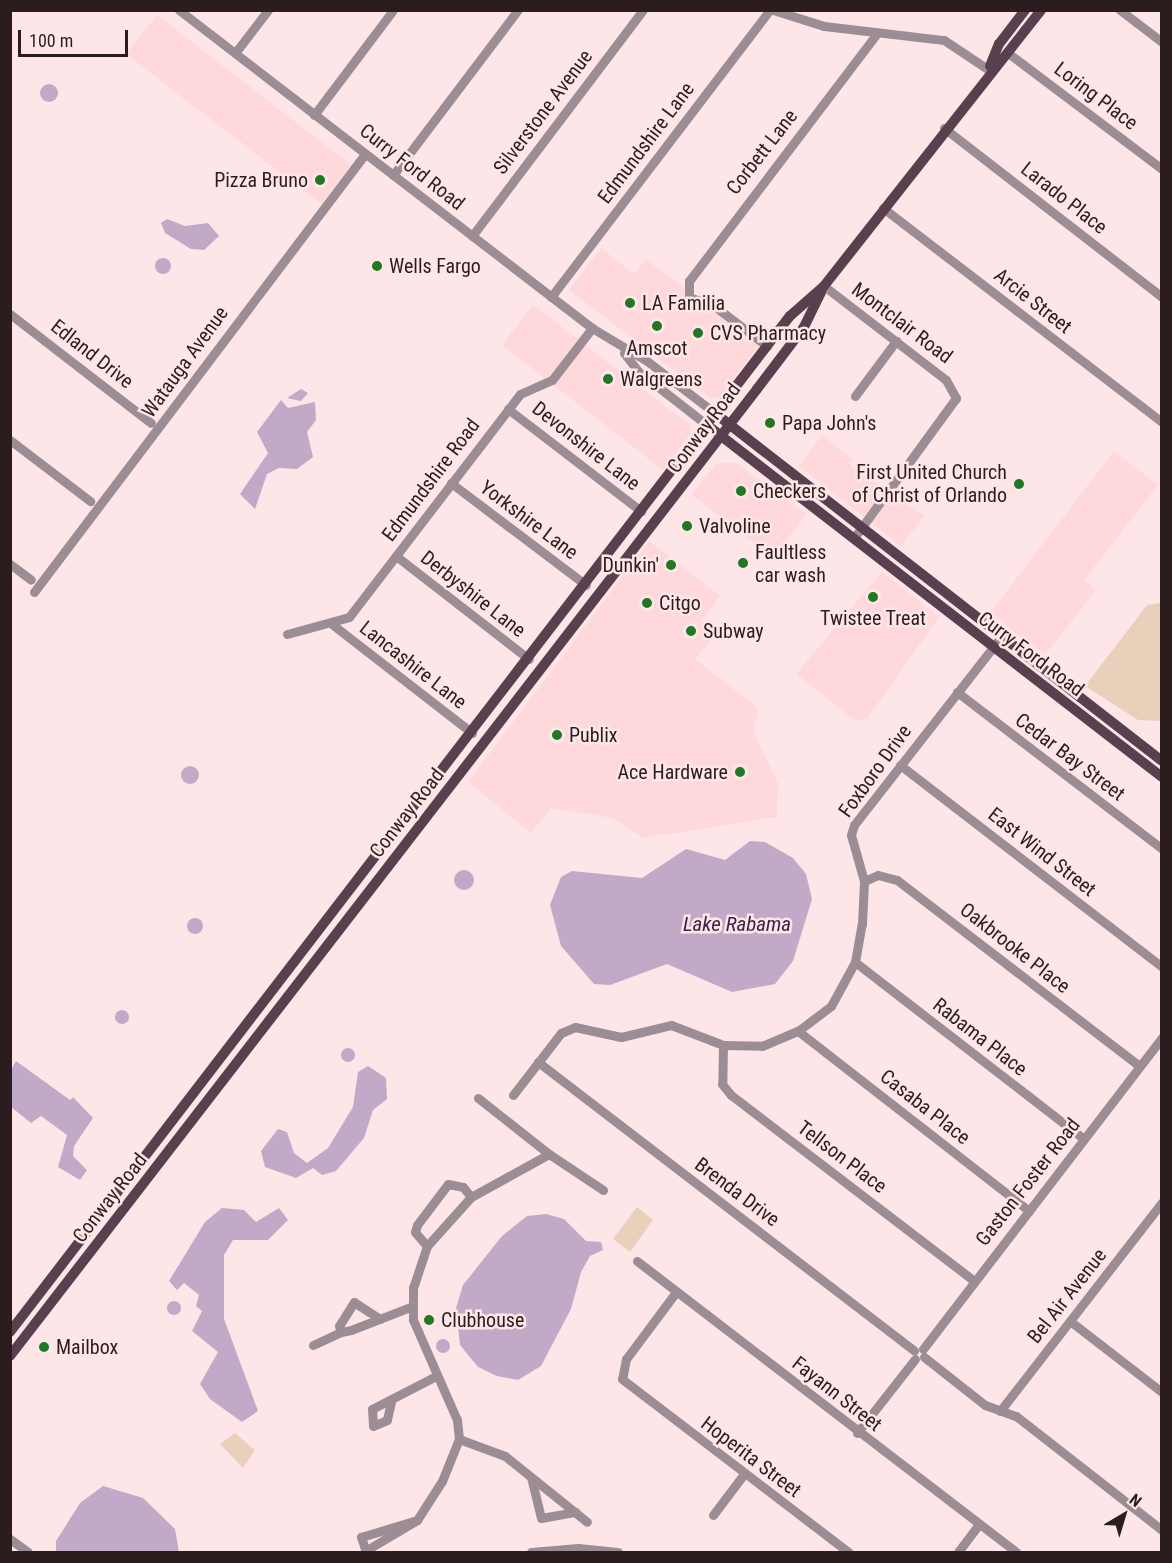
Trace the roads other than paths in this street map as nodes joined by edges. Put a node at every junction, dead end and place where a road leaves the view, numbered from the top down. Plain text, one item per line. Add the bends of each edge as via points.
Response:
1 (179, 10) edge
2 (268, 10) edge
3 (393, 10) edge
4 (518, 10) edge
5 (644, 10) edge
6 (772, 10) edge
7 (1025, 10) edge
8 (1041, 10) edge
9 (1120, 10) edge
10 (876, 35) junction
11 (1161, 42) edge
12 (235, 53) junction
13 (1008, 53) junction
14 (989, 70) junction
15 (314, 115) junction
16 (944, 128) junction
17 (365, 154) junction
18 (1161, 169) edge
19 (393, 175) junction
20 (883, 208) junction
21 (472, 236) junction
22 (824, 286) junction
23 (551, 297) junction
24 (1161, 297) edge
25 (10, 314) edge
26 (592, 328) junction
27 (896, 341) junction
28 (767, 346) junction
29 (623, 351) junction
30 (855, 396) dead end
31 (508, 408) junction
32 (716, 414) junction
33 (1161, 422) edge
34 (151, 423) dead end
35 (707, 425) junction
36 (729, 425) junction
37 (721, 435) junction
38 (10, 440) edge
39 (452, 483) junction
40 (90, 501) dead end
41 (641, 511) junction
42 (861, 528) junction
43 (854, 538) junction
44 (888, 549) junction
45 (396, 556) junction
46 (880, 559) junction
47 (10, 564) edge
48 (31, 580) dead end
49 (586, 585) junction
50 (34, 592) dead end
51 (560, 619) junction
52 (333, 625) junction
53 (987, 627) junction
54 (287, 634) dead end
55 (979, 637) junction
56 (1001, 638) junction
57 (993, 648) junction
58 (529, 659) junction
59 (542, 667) junction
60 (521, 693) junction
61 (957, 693) junction
62 (472, 733) junction
63 (1161, 761) edge
64 (900, 765) junction
65 (1161, 777) edge
66 (438, 778) junction
67 (420, 825) junction
68 (1161, 849) edge
69 (864, 881) junction
70 (341, 903) junction
71 (354, 911) junction
72 (855, 962) junction
73 (1161, 967) edge
74 (798, 1031) junction
75 (1161, 1037) edge
76 (723, 1045) junction
77 (538, 1062) junction
78 (1139, 1066) junction
79 (513, 1095) dead end
80 (478, 1098) dead end
81 (184, 1108) junction
82 (1084, 1139) junction
83 (168, 1153) junction
84 (549, 1154) junction
85 (603, 1190) dead end
86 (471, 1197) junction
87 (1161, 1202) edge
88 (1029, 1210) junction
89 (427, 1246) junction
90 (637, 1262) dead end
91 (60, 1268) junction
92 (974, 1281) junction
93 (68, 1282) junction
94 (676, 1292) junction
95 (413, 1306) junction
96 (380, 1318) junction
97 (1070, 1321) junction
98 (10, 1332) edge
99 (341, 1332) junction
100 (313, 1345) dead end
101 (919, 1354) junction
102 (10, 1356) edge
103 (436, 1376) junction
104 (1160, 1388) edge
105 (391, 1402) dead end
106 (1000, 1411) junction
107 (857, 1432) junction
108 (459, 1439) junction
109 (744, 1474) junction
110 (531, 1477) junction
111 (575, 1512) junction
112 (713, 1515) dead end
113 (417, 1521) junction
114 (587, 1522) dead end
115 (979, 1524) junction
116 (1161, 1530) edge
117 (373, 1532) junction
118 (10, 1539) edge
119 (380, 1549) edge
120 (28, 1552) edge
121 (366, 1552) edge
122 (531, 1552) edge
123 (618, 1552) edge
124 (848, 1552) edge
125 (958, 1552) edge
126 (1016, 1552) edge

1 - 12 street, Curry Ford Road
2 - 12 street
3 - 15 street
4 - 19 street
5 - 21 street, Silverstone Avenue
6 - 10 street
6 - 23 street, Edmundshire Lane
7 - 14 main road, Conway Road via 999,44
8 - 13 main road, Conway Road
9 - 11 street
10 - 14 street via 944,40
10 - 28 street, Corbett Lane via 689,281 688,297 713,305
12 - 15 street, Curry Ford Road
13 - 14 main road, Conway Road
13 - 18 street, Loring Place
14 - 16 main road, Conway Road
15 - 17 street, Curry Ford Road
16 - 20 main road, Conway Road
16 - 24 street, Larado Place
17 - 19 street, Curry Ford Road
17 - 50 street, Watauga Avenue
19 - 21 street, Curry Ford Road
20 - 22 main road, Conway Road
20 - 33 street, Arcie Street
21 - 23 street, Curry Ford Road
22 - 27 street, Montclair Road
22 - 28 main road, Conway Road
22 - 36 main road, Conway Road via 804,327
23 - 26 street, Curry Ford Road
25 - 34 street, Edland Drive
26 - 29 street, Curry Ford Road
26 - 31 street, Edmundshire Road via 552,380 520,394
27 - 30 street
27 - 42 street, Montclair Road via 946,380 956,398
28 - 32 main road, Conway Road
29 - 32 street, Curry Ford Road via 647,361
29 - 35 street, Curry Ford Road via 639,372
31 - 39 street, Edmundshire Road
31 - 41 street, Devonshire Lane
32 - 35 main road, Conway Road
32 - 36 main road, Curry Ford Road
35 - 37 main road, Curry Ford Road
35 - 41 main road, Conway Road
36 - 37 main road, Conway Road
36 - 42 main road, Curry Ford Road
37 - 43 main road, Curry Ford Road
37 - 59 main road, Conway Road
38 - 40 street
39 - 45 street, Edmundshire Road
39 - 49 street, Yorkshire Lane
41 - 49 main road, Conway Road
42 - 43 street, Montclair Road
42 - 44 main road, Curry Ford Road
43 - 46 main road, Curry Ford Road
44 - 46 street
44 - 53 main road, Curry Ford Road
45 - 52 street, Edmundshire Road via 349,616
45 - 58 street, Derbyshire Lane
46 - 55 main road, Curry Ford Road
47 - 48 street
49 - 51 main road, Conway Road
51 - 58 main road, Conway Road
51 - 59 main road via 544,648
52 - 54 street, Edmundshire Road
52 - 62 street, Lancashire Lane
53 - 55 street
53 - 56 main road, Curry Ford Road
55 - 57 main road, Curry Ford Road
56 - 57 street, Foxboro Drive
56 - 63 main road, Curry Ford Road
57 - 61 street, Foxboro Drive
57 - 65 main road, Curry Ford Road
58 - 60 main road
58 - 62 main road, Conway Road
59 - 60 main road, Conway Road
60 - 67 main road, Conway Road
61 - 64 street, Foxboro Drive
61 - 68 street, Cedar Bay Street
62 - 66 main road, Conway Road
64 - 69 street, Foxboro Drive via 851,835
64 - 73 street, East Wind Street
66 - 67 main road
66 - 70 main road, Conway Road
67 - 71 main road, Conway Road
69 - 72 street, Foxboro Drive
69 - 78 street, Oakbrooke Place via 878,875 897,880
70 - 71 street
70 - 81 main road, Conway Road
71 - 83 main road, Conway Road
72 - 74 street, Foxboro Drive via 831,1006
72 - 82 street, Rabama Place
74 - 76 street, Foxboro Drive via 762,1046
74 - 88 street, Casaba Place
75 - 78 street, Gaston Foster Road
76 - 77 street, Foxboro Drive via 671,1025 621,1037 574,1027 561,1033
76 - 92 street, Tellson Place via 722,1084 731,1095
77 - 79 street, Foxboro Drive
77 - 101 street, Brenda Drive
78 - 82 street, Gaston Foster Road
80 - 84 street
81 - 83 main road
81 - 91 main road, Conway Road
82 - 88 street, Gaston Foster Road
83 - 93 main road, Conway Road
84 - 85 street
84 - 86 street
86 - 89 street
86 - 89 street via 463,1187 448,1184 417,1225 415,1232
87 - 97 street, Bel Air Avenue
88 - 92 street, Gaston Foster Road
89 - 95 street
90 - 94 street, Fayann Street
91 - 93 street
91 - 98 main road, Conway Road
92 - 101 street, Gaston Foster Road
93 - 102 main road, Conway Road
94 - 107 street, Fayann Street
94 - 109 street, Hoperita Street via 621,1368 632,1389
95 - 96 street
95 - 103 street via 419,1343
96 - 99 street
96 - 99 street via 354,1302 339,1326
97 - 104 street
97 - 106 street, Bel Air Avenue
99 - 100 street
101 - 106 street, Brenda Drive
101 - 107 street, Gaston Foster Road
103 - 105 street
103 - 108 street via 457,1420
106 - 116 street, Brenda Drive via 1017,1416
107 - 115 street, Fayann Street
108 - 110 street via 489,1446
108 - 113 street via 442,1481
109 - 112 street
109 - 124 street, Hoperita Street
110 - 111 street
110 - 111 street via 541,1518
111 - 114 street
113 - 117 street
113 - 119 street
115 - 125 street
115 - 126 street, Fayann Street
117 - 119 street
117 - 121 street via 361,1537
118 - 120 street
119 - 121 street
122 - 123 street via 578,1548

